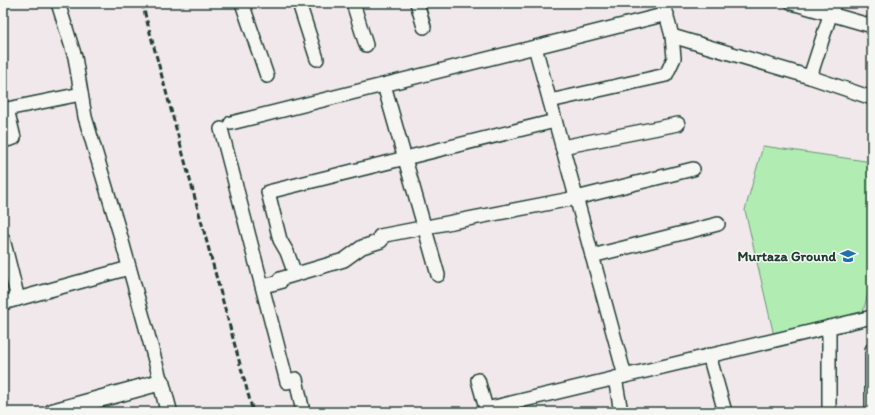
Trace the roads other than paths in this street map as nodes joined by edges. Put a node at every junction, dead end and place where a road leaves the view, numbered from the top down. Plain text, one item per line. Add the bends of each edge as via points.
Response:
1 (58, 3) edge
2 (242, 3) edge
3 (299, 3) edge
4 (353, 3) edge
5 (417, 3) edge
6 (792, 3) edge
7 (665, 9) edge
8 (832, 9) edge
9 (872, 26) edge
10 (424, 27) dead end
11 (672, 36) junction
12 (366, 45) dead end
13 (535, 47) junction
14 (317, 58) dead end
15 (267, 76) dead end
16 (810, 77) junction
17 (384, 85) junction
18 (81, 94) junction
19 (872, 98) edge
20 (550, 101) junction
21 (555, 121) junction
22 (678, 124) dead end
23 (3, 141) edge
24 (562, 146) junction
25 (405, 158) junction
26 (693, 169) dead end
27 (576, 198) junction
28 (718, 224) dead end
29 (425, 227) junction
30 (3, 239) edge
31 (592, 256) junction
32 (129, 268) junction
33 (295, 274) junction
34 (438, 275) dead end
35 (263, 286) junction
36 (18, 299) junction
37 (3, 303) edge
38 (872, 316) edge
39 (829, 327) junction
40 (872, 350) edge
41 (709, 356) junction
42 (620, 377) junction
43 (872, 377) edge
44 (478, 380) dead end
45 (161, 382) junction
46 (94, 406) edge
47 (487, 410) edge
48 (52, 412) edge
49 (169, 412) edge
50 (304, 412) edge
51 (621, 412) edge
52 (725, 412) edge
53 (830, 412) edge
54 (872, 412) edge

1 - 18 street via 75,58
2 - 15 street
3 - 14 street
4 - 12 street
5 - 10 street
6 - 8 street
7 - 11 street
7 - 13 street
8 - 9 street
8 - 16 street
11 - 16 street
11 - 20 street via 674,58 666,75
13 - 17 street
13 - 20 street
16 - 19 street
17 - 25 street
17 - 35 street via 226,126
18 - 23 street via 8,109 14,138
18 - 32 street via 85,117
20 - 21 street
21 - 24 street
21 - 25 street
22 - 24 street
24 - 27 street
25 - 29 street
25 - 33 street via 268,192 280,240
26 - 27 street
27 - 29 street
27 - 31 street
28 - 31 street
29 - 33 street via 380,236 381,241 362,247 344,260
29 - 34 street
30 - 36 street
31 - 42 street
32 - 36 street
32 - 45 street
33 - 35 street via 280,279 280,282
35 - 50 street via 287,382 296,379
36 - 37 street
38 - 39 street
39 - 41 street
39 - 53 street
40 - 43 street
41 - 42 street
41 - 52 street
42 - 47 street
42 - 51 street
43 - 54 street
44 - 47 street
45 - 46 street
45 - 49 street
46 - 48 street

